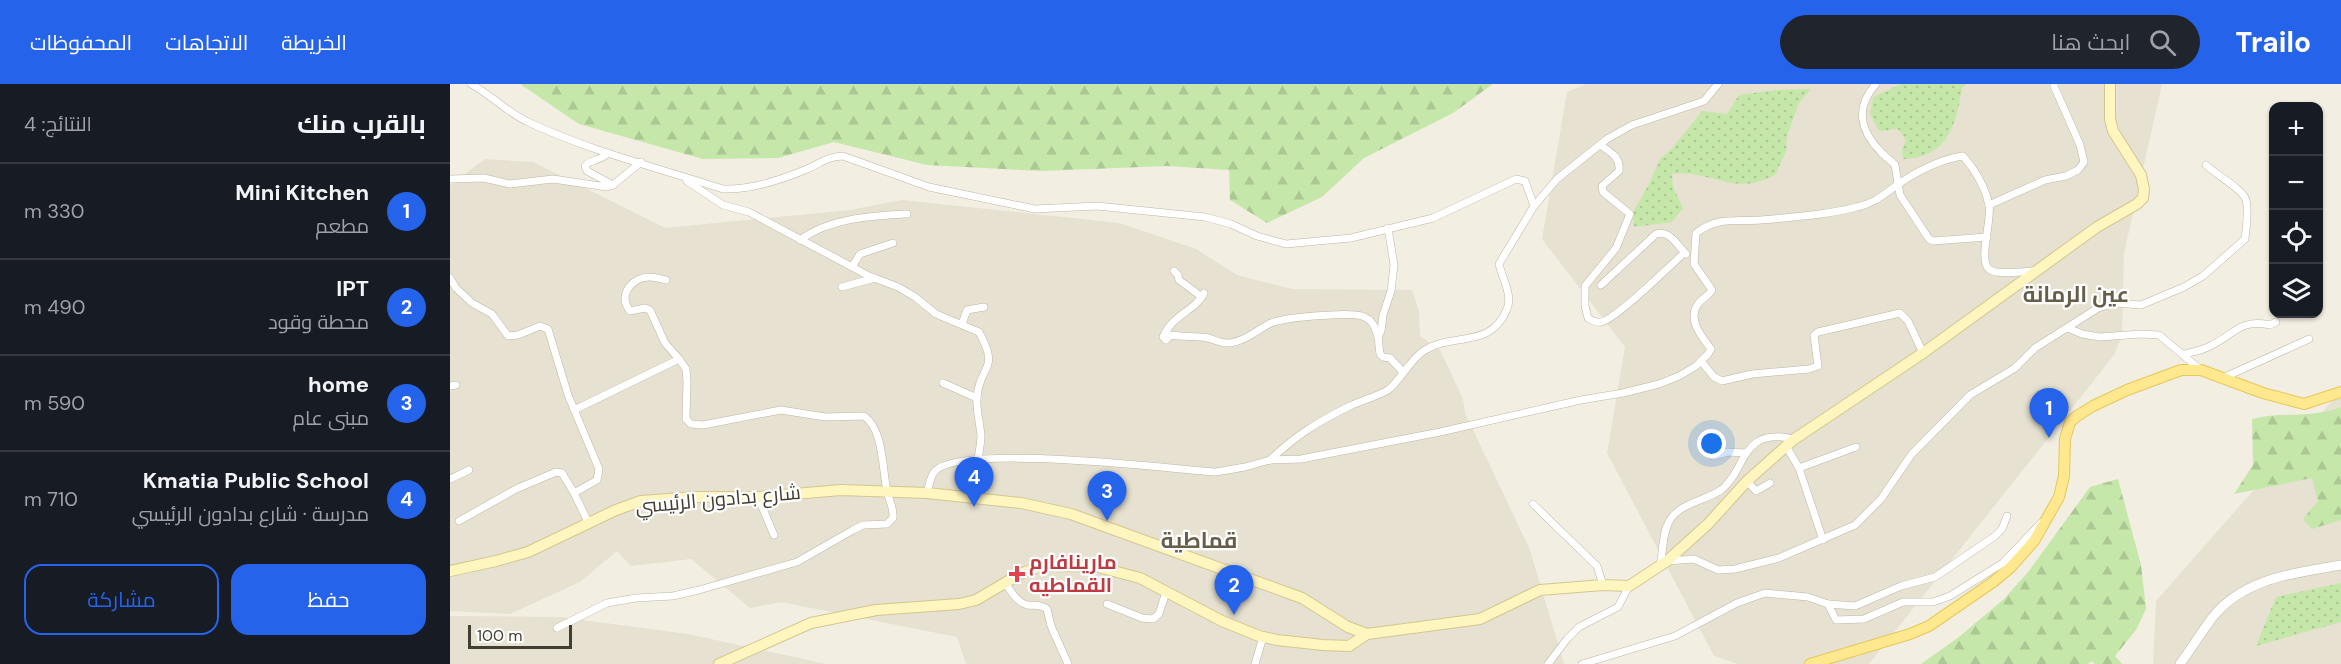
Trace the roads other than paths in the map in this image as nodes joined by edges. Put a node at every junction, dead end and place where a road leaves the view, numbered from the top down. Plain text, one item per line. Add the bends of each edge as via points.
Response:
1 (471, 84) edge
2 (1718, 84) edge
3 (1876, 84) edge
4 (2110, 84) edge
5 (2054, 86) dead end
6 (1600, 145) junction
7 (608, 153) junction
8 (641, 162) junction
9 (2206, 165) dead end
10 (681, 176) junction
11 (450, 179) edge
12 (1899, 183) junction
13 (613, 185) junction
14 (1989, 205) junction
15 (1534, 206) junction
16 (907, 214) dead end
17 (1388, 228) junction
18 (1987, 237) junction
19 (800, 240) junction
20 (893, 243) dead end
21 (1684, 253) junction
22 (1694, 264) junction
23 (852, 267) junction
24 (2037, 271) junction
25 (1174, 272) dead end
26 (450, 278) edge
27 (875, 279) junction
28 (666, 280) dead end
29 (1601, 285) dead end
30 (842, 287) dead end
31 (984, 307) dead end
32 (2276, 322) dead end
33 (962, 324) junction
34 (2068, 328) junction
35 (1378, 337) junction
36 (2309, 339) dead end
37 (1923, 353) junction
38 (2184, 354) junction
39 (680, 359) junction
40 (1701, 361) junction
41 (2201, 370) junction
42 (1403, 372) junction
43 (2225, 377) junction
44 (943, 382) dead end
45 (2341, 392) edge
46 (976, 398) junction
47 (574, 410) junction
48 (1790, 443) junction
49 (1856, 447) dead end
50 (1746, 453) junction
51 (1713, 456) dead end
52 (978, 459) junction
53 (1270, 460) junction
54 (1799, 468) junction
55 (469, 470) dead end
56 (450, 479) edge
57 (1747, 481) junction
58 (1770, 483) dead end
59 (887, 490) junction
60 (574, 493) junction
61 (927, 493) junction
62 (758, 496) junction
63 (1533, 504) dead end
64 (2049, 515) junction
65 (2007, 516) dead end
66 (459, 521) dead end
67 (589, 524) junction
68 (774, 535) dead end
69 (1823, 540) junction
70 (1664, 563) junction
71 (2341, 565) edge
72 (450, 571) edge
73 (1006, 584) junction
74 (1603, 585) junction
75 (1629, 586) junction
76 (1166, 592) junction
77 (1107, 604) dead end
78 (1828, 604) junction
79 (557, 628) dead end
80 (1366, 634) junction
81 (1263, 637) junction
82 (1611, 655) junction
83 (718, 664) edge
84 (1068, 664) edge
85 (1255, 664) edge
86 (1548, 664) edge
87 (1582, 664) edge
88 (1614, 664) edge
89 (1810, 664) edge
90 (2180, 664) edge

1 - 7 street via 529,123
2 - 6 street via 1704,101 1632,125
3 - 12 street via 1868,93 1863,127 1881,153 1894,162
4 - 24 main road via 2109,119 2141,176 2143,198
5 - 14 street via 2084,162 2066,176 2044,180
6 - 15 street via 1550,186
6 - 21 street via 1620,163 1619,171 1602,186 1603,192 1630,214 1616,248 1585,286 1588,318 1604,322
7 - 8 street
7 - 13 street via 585,166 587,171
8 - 10 street
8 - 13 street
9 - 34 street via 2246,199 2245,239 2203,276 2184,287 2141,304 2114,303 2098,308
10 - 17 street via 723,189 742,190 810,168 829,157 843,156 929,187 1035,209 1097,206 1205,217 1286,244 1351,238
10 - 19 street via 723,205 749,212
11 - 13 street via 484,178 510,184 553,179
12 - 14 street via 1963,156 1977,172
12 - 18 street via 1900,195 1929,239
12 - 22 street via 1883,197 1858,207 1715,223 1696,233
14 - 18 street
15 - 17 street via 1525,181 1516,178 1433,218
15 - 42 street via 1499,264 1509,303 1492,331 1425,350
16 - 19 street via 853,219
17 - 35 street via 1394,265
18 - 24 street via 1984,263 1989,270
19 - 23 street
20 - 23 street via 860,254
21 - 22 street
21 - 29 street via 1667,234 1656,234
22 - 40 street via 1712,290 1694,313 1697,329 1711,349
23 - 27 street
24 - 37 main road
25 - 35 street via 1179,280 1203,295 1171,322 1163,337 1166,340 1171,335 1228,343 1277,321 1330,315 1361,315 1374,325
26 - 47 street via 472,303 492,314 508,336 540,326 548,329
27 - 30 street
27 - 33 street via 915,297 936,314
28 - 39 street via 650,277 634,281 625,298 630,311 650,310 665,344
31 - 33 street via 967,310
32 - 38 street via 2254,322 2210,347
33 - 46 street via 979,332 989,355 990,365
34 - 38 street via 2100,337 2159,335
34 - 69 street via 1970,396 1911,455 1881,499 1855,525
35 - 42 street via 1380,354 1390,358
36 - 43 street
37 - 40 street via 1900,313 1818,332 1813,342 1818,366 1809,369 1722,381
37 - 48 main road
38 - 41 street
39 - 47 street
39 - 59 street via 686,369 686,419 691,424 781,410 867,418 882,453
40 - 53 street via 1679,376 1623,393 1301,459
41 - 43 main road
41 - 64 main road via 2181,370 2158,378 2077,416 2065,439 2064,476
42 - 53 street via 1385,392 1309,427
43 - 45 main road via 2304,404
44 - 46 street
46 - 52 street via 981,437
47 - 60 street via 599,469 597,480
48 - 50 street via 1787,437 1769,437
48 - 54 street
48 - 57 main road
49 - 54 street
50 - 51 street
50 - 70 street via 1738,470 1720,490 1675,514 1668,523
52 - 53 street via 1031,458 1216,471
52 - 61 street via 940,468 932,476
54 - 69 street
55 - 56 street
57 - 58 street via 1756,491
57 - 70 main road via 1708,524
59 - 61 main road, شارع بدادون الرئيسي
59 - 62 main road, شارع بدادون الرئيسي
59 - 79 street via 894,513 891,521 863,525 797,562 699,591 607,603
60 - 66 street via 562,473 556,472
60 - 67 street
61 - 80 main road, شارع بدادون الرئيسي via 1033,504 1071,514 1302,598
62 - 67 main road, شارع بدادون الرئيسي via 641,501
62 - 68 street
63 - 74 street via 1597,566
64 - 78 street via 2004,563 1950,596 1933,602 1903,602 1852,621 1836,620
64 - 89 main road via 2034,541 2010,568 1947,615 1910,634
65 - 78 street via 1995,536 1935,577 1901,586 1855,606
67 - 72 main road, شارع بدادون الرئيسي via 528,552
69 - 70 street via 1779,558 1735,569 1718,570 1694,559
70 - 75 main road
71 - 90 street via 2279,576 2241,591 2212,617
73 - 76 main road via 1033,568 1064,565 1126,574
73 - 83 main road via 968,602 876,610 811,623
73 - 84 street via 1020,602 1047,609
74 - 75 main road
74 - 80 main road via 1540,590 1480,619
75 - 86 street via 1618,607 1579,627
76 - 77 street via 1156,618
76 - 81 main road
78 - 82 street via 1808,597 1765,593 1737,603 1675,636
80 - 81 main road via 1349,646
81 - 85 street
82 - 87 street
82 - 88 street

